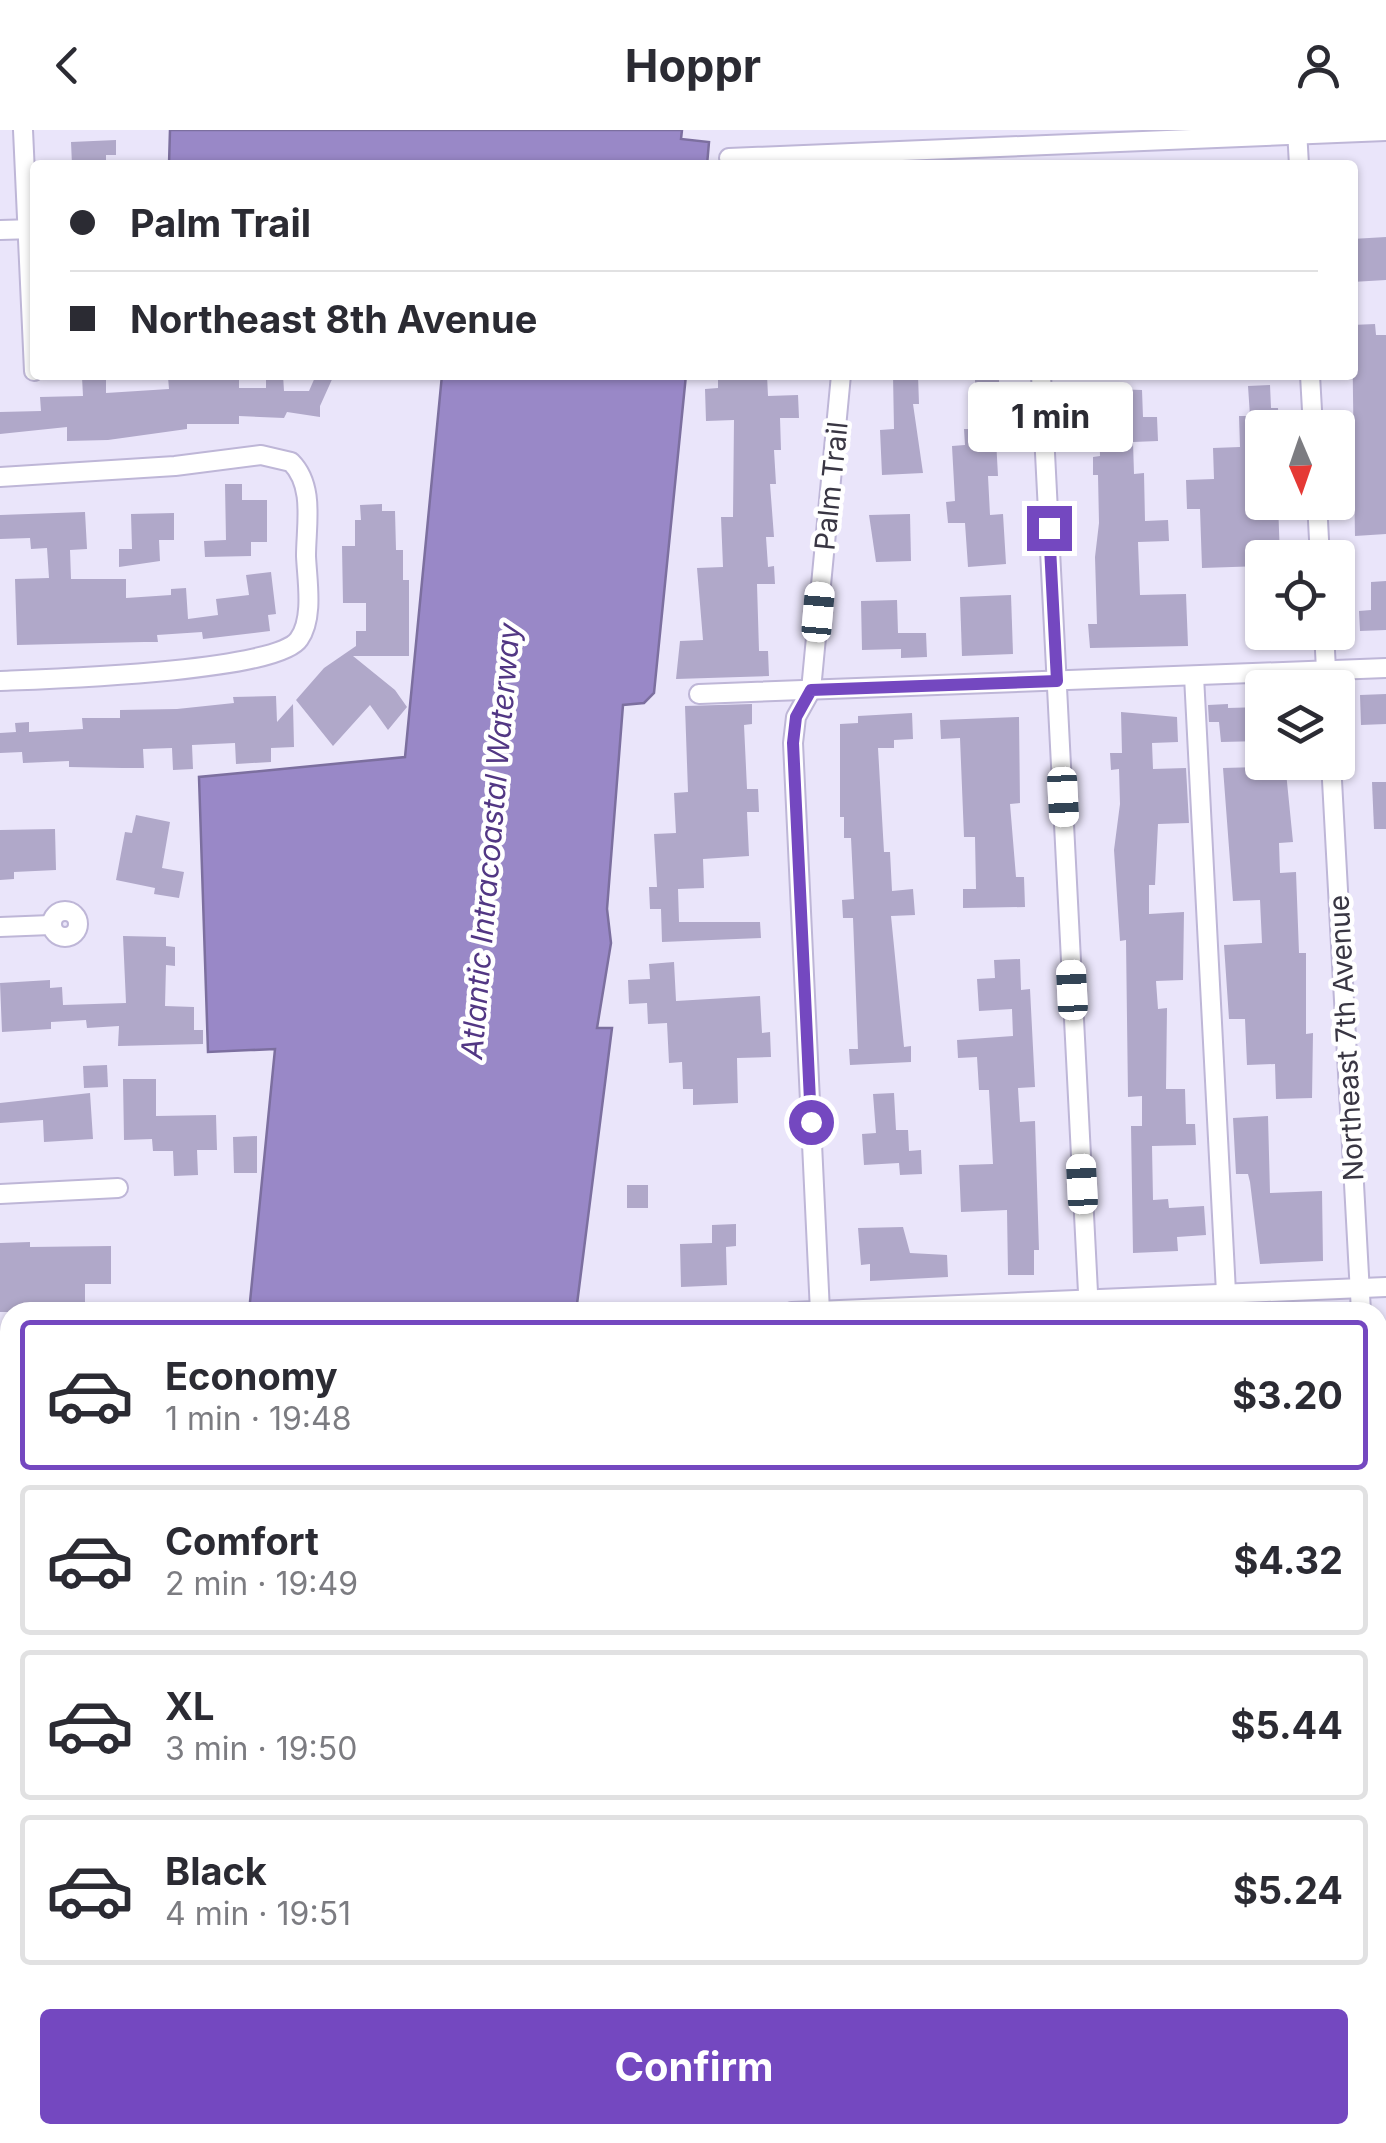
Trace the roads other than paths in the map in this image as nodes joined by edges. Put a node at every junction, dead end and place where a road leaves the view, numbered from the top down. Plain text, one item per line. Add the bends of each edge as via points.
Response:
1 (23, 130) edge
2 (1386, 131) edge
3 (1297, 132) edge
4 (1028, 146) junction
5 (729, 158) dead end
6 (862, 159) edge
7 (1029, 160) edge
8 (1299, 160) edge
9 (30, 217) edge
10 (30, 229) edge
11 (0, 230) edge
12 (841, 380) edge
13 (1041, 380) edge
14 (1310, 380) edge
15 (1312, 410) edge
16 (0, 477) edge
17 (1386, 668) edge
18 (1355, 674) edge
19 (1194, 676) junction
20 (1245, 677) edge
21 (0, 680) edge
22 (1057, 681) junction
23 (811, 690) junction
24 (699, 694) dead end
25 (1332, 780) edge
26 (52, 925) dead end
27 (0, 927) edge
28 (118, 1188) dead end
29 (0, 1194) edge
30 (1386, 1287) edge
31 (1359, 1288) junction
32 (820, 1302) edge
33 (1088, 1302) edge
34 (1226, 1302) edge
35 (1235, 1302) edge
36 (1360, 1302) edge

1 - 9 street
2 - 3 street
3 - 4 street
3 - 8 street
4 - 6 street
4 - 7 street
5 - 6 street
10 - 11 street
12 - 23 street, Palm Trail
13 - 22 street
14 - 15 street
16 - 21 street via 261,455 291,462 306,487 307,598 300,640 280,654 177,670
17 - 18 street
19 - 20 street
19 - 22 street
19 - 34 street
22 - 23 street
22 - 33 street
23 - 24 street
23 - 32 street, Palm Trail via 796,717 793,743
25 - 31 street, Northeast 7th Avenue
26 - 27 street
28 - 29 street
30 - 31 street
31 - 35 street
31 - 36 street, Northeast 7th Avenue

